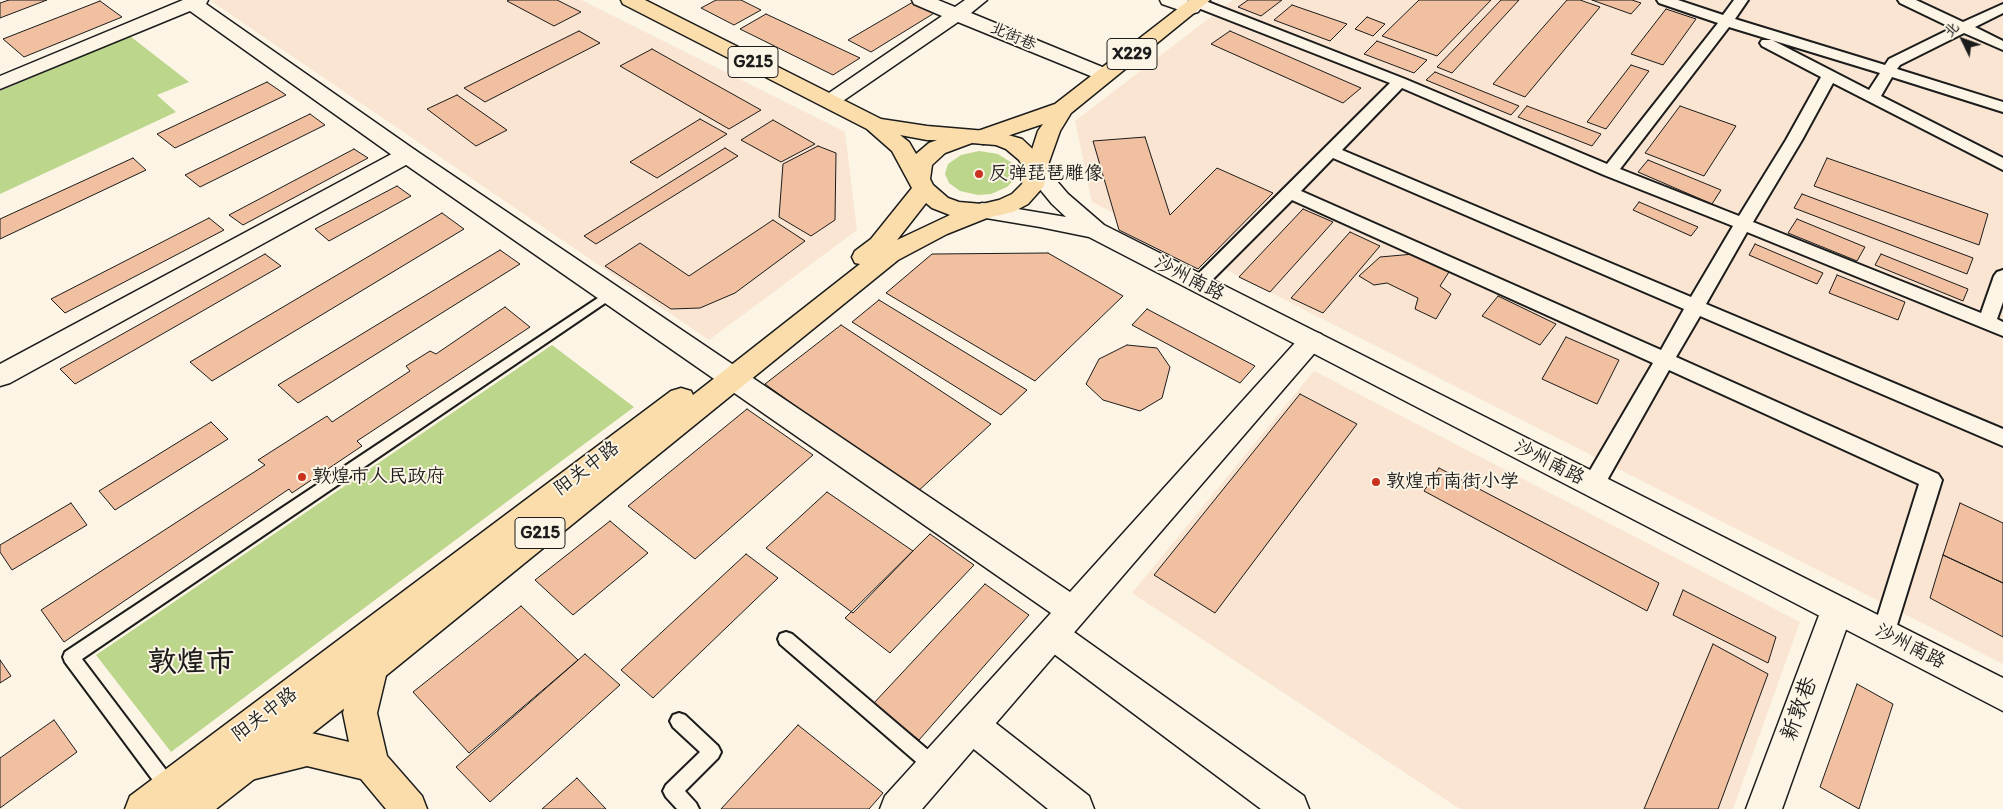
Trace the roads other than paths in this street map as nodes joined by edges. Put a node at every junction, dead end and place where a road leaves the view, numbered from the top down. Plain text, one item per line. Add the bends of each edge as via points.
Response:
1 (630, 0) edge
2 (921, 0) edge
3 (978, 0) edge
4 (1169, 0) edge
5 (1664, 0) edge
6 (1741, 0) edge
7 (1905, 0) edge
8 (196, 2) edge
9 (1197, 3) edge
10 (2003, 8) edge
11 (957, 14) junction
12 (1726, 21) junction
13 (1963, 28) junction
14 (2003, 46) edge
15 (1888, 70) junction
16 (1105, 76) junction
17 (1829, 76) junction
18 (1400, 82) junction
19 (0, 83) edge
20 (1872, 98) junction
21 (830, 101) junction
22 (2003, 107) edge
23 (1063, 108) junction
24 (876, 124) junction
25 (983, 137) junction
26 (1332, 151) junction
27 (407, 155) junction
28 (2003, 165) edge
29 (1036, 170) junction
30 (1610, 171) junction
31 (921, 184) junction
32 (1290, 192) junction
33 (982, 211) junction
34 (1743, 224) junction
35 (1096, 232) junction
36 (2003, 276) edge
37 (1198, 284) junction
38 (610, 294) junction
39 (1697, 306) junction
40 (1995, 325) edge
41 (1312, 342) junction
42 (1665, 360) junction
43 (726, 374) junction
44 (0, 376) edge
45 (2003, 438) edge
46 (1593, 485) junction
47 (1836, 610) junction
48 (1063, 623) junction
49 (1884, 634) junction
50 (786, 639) dead end
51 (371, 667) junction
52 (2003, 695) edge
53 (679, 721) dead end
54 (972, 726) junction
55 (244, 764) junction
56 (371, 764) junction
57 (935, 768) junction
58 (178, 799) edge
59 (143, 809) edge
60 (409, 809) edge
61 (690, 809) edge
62 (898, 809) edge
63 (1076, 809) edge
64 (1291, 809) edge
65 (1764, 809) edge

1 - 21 main road, G215
2 - 11 street, 北街巷
3 - 11 street
4 - 9 street
5 - 12 street
6 - 12 street
7 - 13 street
8 - 19 street
8 - 27 street
9 - 16 main road, X229
9 - 18 street
10 - 13 street
11 - 16 street, 北街巷
11 - 21 street
12 - 15 street
12 - 17 street
12 - 30 street
13 - 14 street
13 - 15 street via 1894,62
15 - 20 street
15 - 22 street
16 - 23 main road, X229
17 - 20 street
17 - 34 street
18 - 26 street
18 - 30 street
20 - 28 street
21 - 24 main road, G215
23 - 25 main road, X229
23 - 29 main road, X229 via 1049,131
24 - 25 main road, G215
24 - 31 main road via 901,148
25 - 29 main road, G215 via 1014,144 1029,156
25 - 31 main road via 962,138 937,148 921,165
26 - 32 street
26 - 39 street
27 - 38 street
27 - 44 street
29 - 33 main road, G215 via 1033,186 1020,199
29 - 35 street via 1060,199
30 - 34 street
31 - 33 main road via 940,203 957,209
31 - 43 main road, 阳关中路 via 880,245
32 - 37 street
32 - 42 street
33 - 35 street via 1040,219
33 - 43 main road, 阳关中路 / G215 via 939,228 889,254
34 - 39 street
34 - 40 street
35 - 37 street, 沙州南路
36 - 40 street
37 - 41 street, 沙州南路
38 - 43 street
38 - 58 lane via 71,657
39 - 42 street
39 - 45 street
41 - 46 street, 沙州南路
41 - 48 street
42 - 46 street
42 - 49 street via 1931,480
43 - 48 street
43 - 51 main road, 阳关中路 / G215
43 - 58 main road, 阳关中路
46 - 47 street, 沙州南路
47 - 49 street, 沙州南路
47 - 65 street, 新敦巷
48 - 54 street
48 - 64 street
49 - 52 street, 沙州南路
50 - 57 lane
51 - 55 main road, 阳关中路 / G215
51 - 56 main road via 360,713
53 - 61 lane via 712,752 672,791
54 - 57 street
54 - 63 street
55 - 56 main road via 307,749
55 - 58 main road, 阳关中路 / G215
56 - 60 main road
57 - 62 street
58 - 59 main road, 阳关中路

